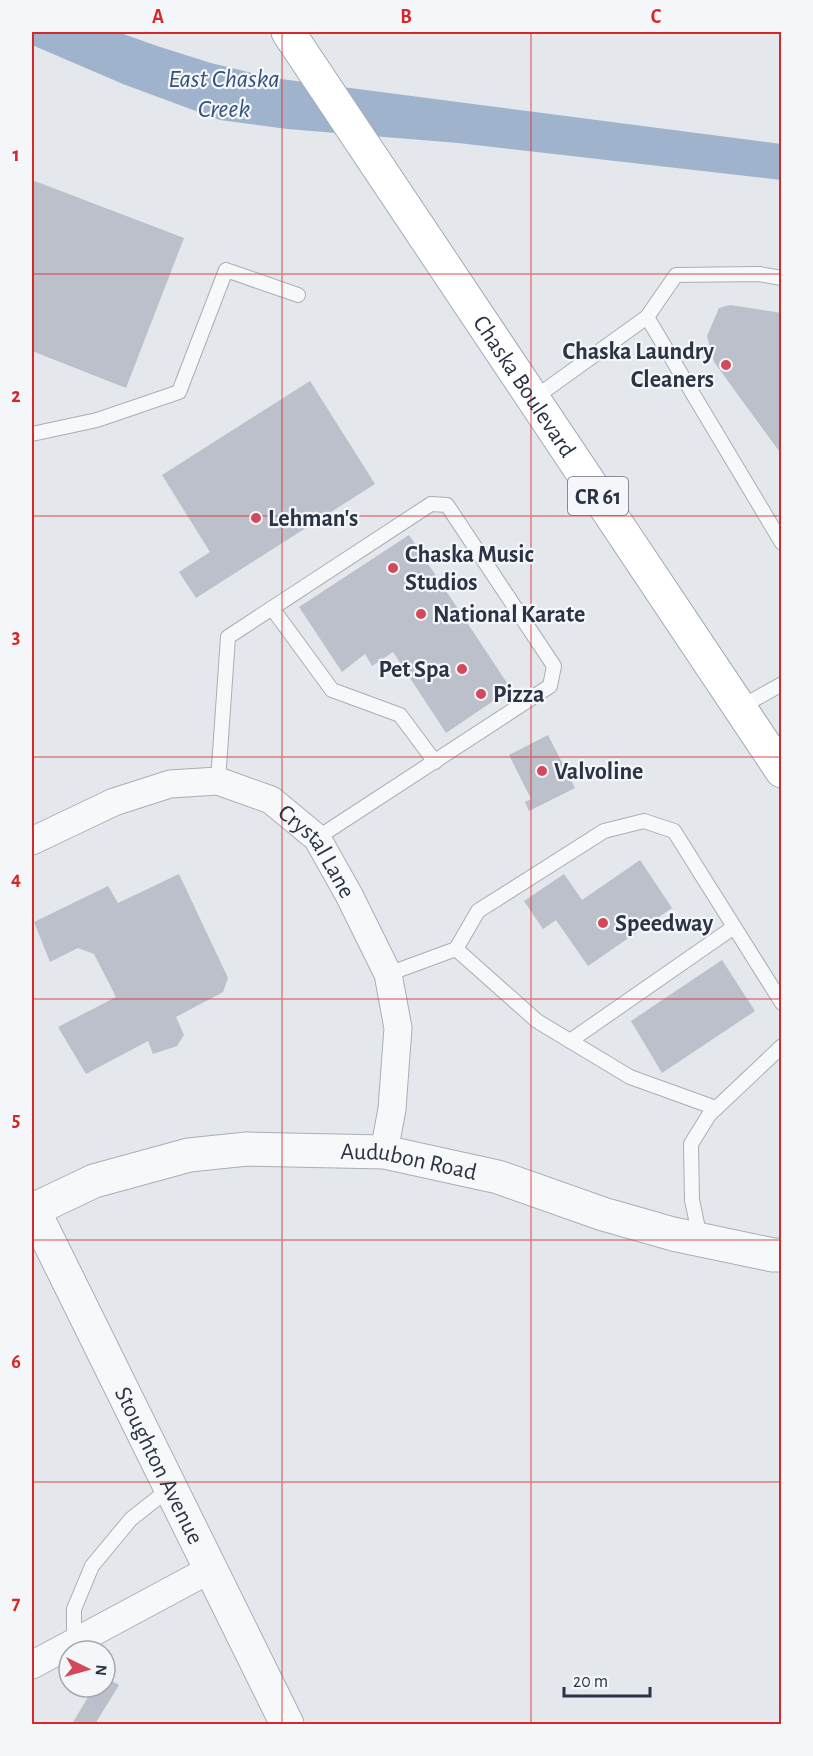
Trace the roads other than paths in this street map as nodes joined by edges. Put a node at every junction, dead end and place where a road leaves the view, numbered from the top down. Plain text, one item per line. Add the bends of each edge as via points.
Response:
1 (288, 32) edge
2 (782, 278) edge
3 (298, 295) dead end
4 (647, 317) junction
5 (533, 399) junction
6 (32, 434) edge
7 (782, 543) edge
8 (272, 608) junction
9 (782, 684) edge
10 (739, 708) junction
11 (435, 762) junction
12 (779, 764) edge
13 (218, 781) junction
14 (317, 838) junction
15 (32, 841) edge
16 (734, 927) junction
17 (456, 950) junction
18 (388, 974) junction
19 (782, 1003) edge
20 (570, 1041) junction
21 (782, 1046) edge
22 (716, 1108) junction
23 (384, 1152) junction
24 (32, 1208) edge
25 (700, 1240) junction
26 (782, 1255) edge
27 (169, 1489) junction
28 (209, 1570) junction
29 (74, 1639) edge
30 (78, 1639) edge
31 (57, 1651) edge
32 (32, 1665) edge
33 (287, 1725) edge

1 - 5 main road, Chaska Boulevard / CR 61
2 - 4 lane via 759,274 676,275
3 - 6 lane via 226,270 179,392 97,420
4 - 5 lane
4 - 7 lane
5 - 10 main road, Chaska Boulevard / CR 61
8 - 11 lane via 332,690 400,716
8 - 11 lane via 431,504 447,505 555,666 550,686
8 - 13 lane via 228,637
9 - 10 lane
10 - 12 main road, Chaska Boulevard / CR 61
11 - 14 lane
13 - 14 street, Crystal Lane via 271,800
13 - 15 street, Crystal Lane via 170,784 114,802
14 - 18 street, Crystal Lane
16 - 17 lane via 674,831 644,821 604,831 478,911
16 - 19 lane
16 - 20 lane
17 - 18 lane
17 - 20 lane via 537,1021
18 - 23 street, Crystal Lane via 399,1028
20 - 22 lane via 630,1077
21 - 22 lane
22 - 25 lane via 691,1144 692,1200
23 - 24 street, Audubon Road via 247,1149 189,1155 94,1181
23 - 25 street, Audubon Road via 498,1178 603,1214
24 - 27 street, Stoughton Avenue
25 - 26 street, Audubon Road
27 - 28 street, Stoughton Avenue
27 - 29 lane via 131,1519 92,1566 74,1609
28 - 30 street
28 - 33 street, Stoughton Avenue
31 - 32 street

